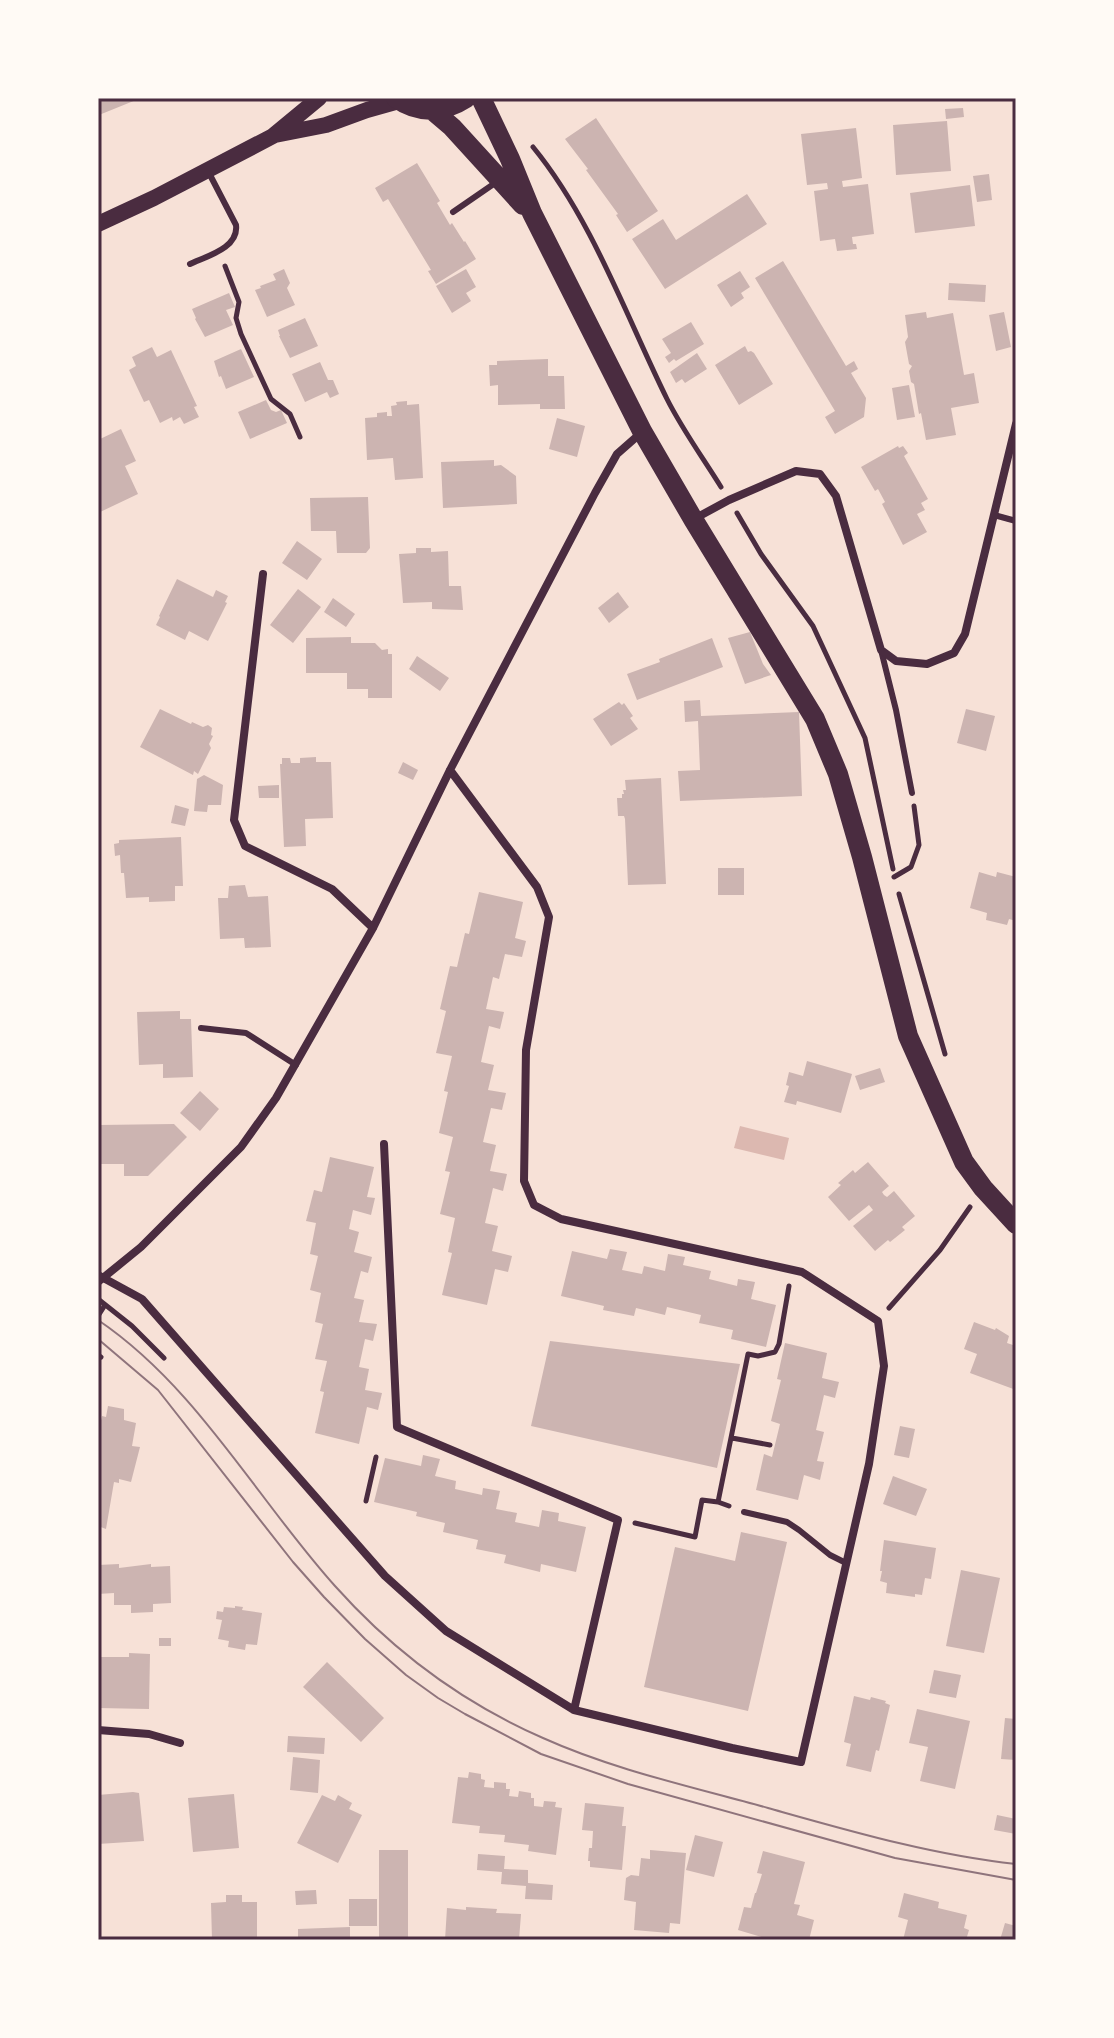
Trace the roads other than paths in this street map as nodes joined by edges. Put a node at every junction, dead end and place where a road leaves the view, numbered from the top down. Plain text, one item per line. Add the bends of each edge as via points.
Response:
1 (319, 98) edge
2 (466, 98) edge
3 (481, 98) edge
4 (398, 100) edge
5 (432, 110) junction
6 (273, 136) junction
7 (208, 170) junction
8 (508, 176) junction
9 (453, 212) dead end
10 (98, 224) edge
11 (190, 264) dead end
12 (1016, 424) edge
13 (642, 431) junction
14 (994, 515) junction
15 (693, 519) junction
16 (1016, 521) edge
17 (263, 574) dead end
18 (881, 650) junction
19 (450, 770) junction
20 (912, 793) road end
21 (373, 928) junction
22 (201, 1028) dead end
23 (296, 1065) junction
24 (384, 1144) dead end
25 (1016, 1224) edge
26 (100, 1278) edge
27 (744, 1512) road end
28 (846, 1563) junction
29 (574, 1710) junction
30 (98, 1730) edge
31 (180, 1743) dead end

1 - 6 main road
2 - 5 main road
3 - 8 main road
4 - 5 main road
4 - 6 main road via 326,125
5 - 8 main road
6 - 7 main road
7 - 10 main road
7 - 11 lane via 237,233 234,241
8 - 9 lane
8 - 13 main road via 532,213
12 - 14 street
13 - 15 main road
13 - 19 street via 617,454
14 - 16 lane
14 - 18 street via 965,634 954,653 927,664 896,661
15 - 18 street via 796,471 820,474 836,496
15 - 25 main road via 815,719 838,774 908,1036 964,1162
17 - 21 street via 234,820 245,846 332,889
18 - 20 lane
19 - 21 street
19 - 28 street via 537,887 549,917 526,1050 524,1181 534,1205 561,1219 802,1272 878,1321 884,1366
21 - 23 street
22 - 23 lane via 246,1033
23 - 26 street via 241,1147 141,1247
24 - 29 street via 397,1427 618,1520
26 - 29 street via 142,1299 385,1576 446,1631
27 - 28 lane via 787,1522
28 - 29 street via 801,1762
30 - 31 street via 149,1734

